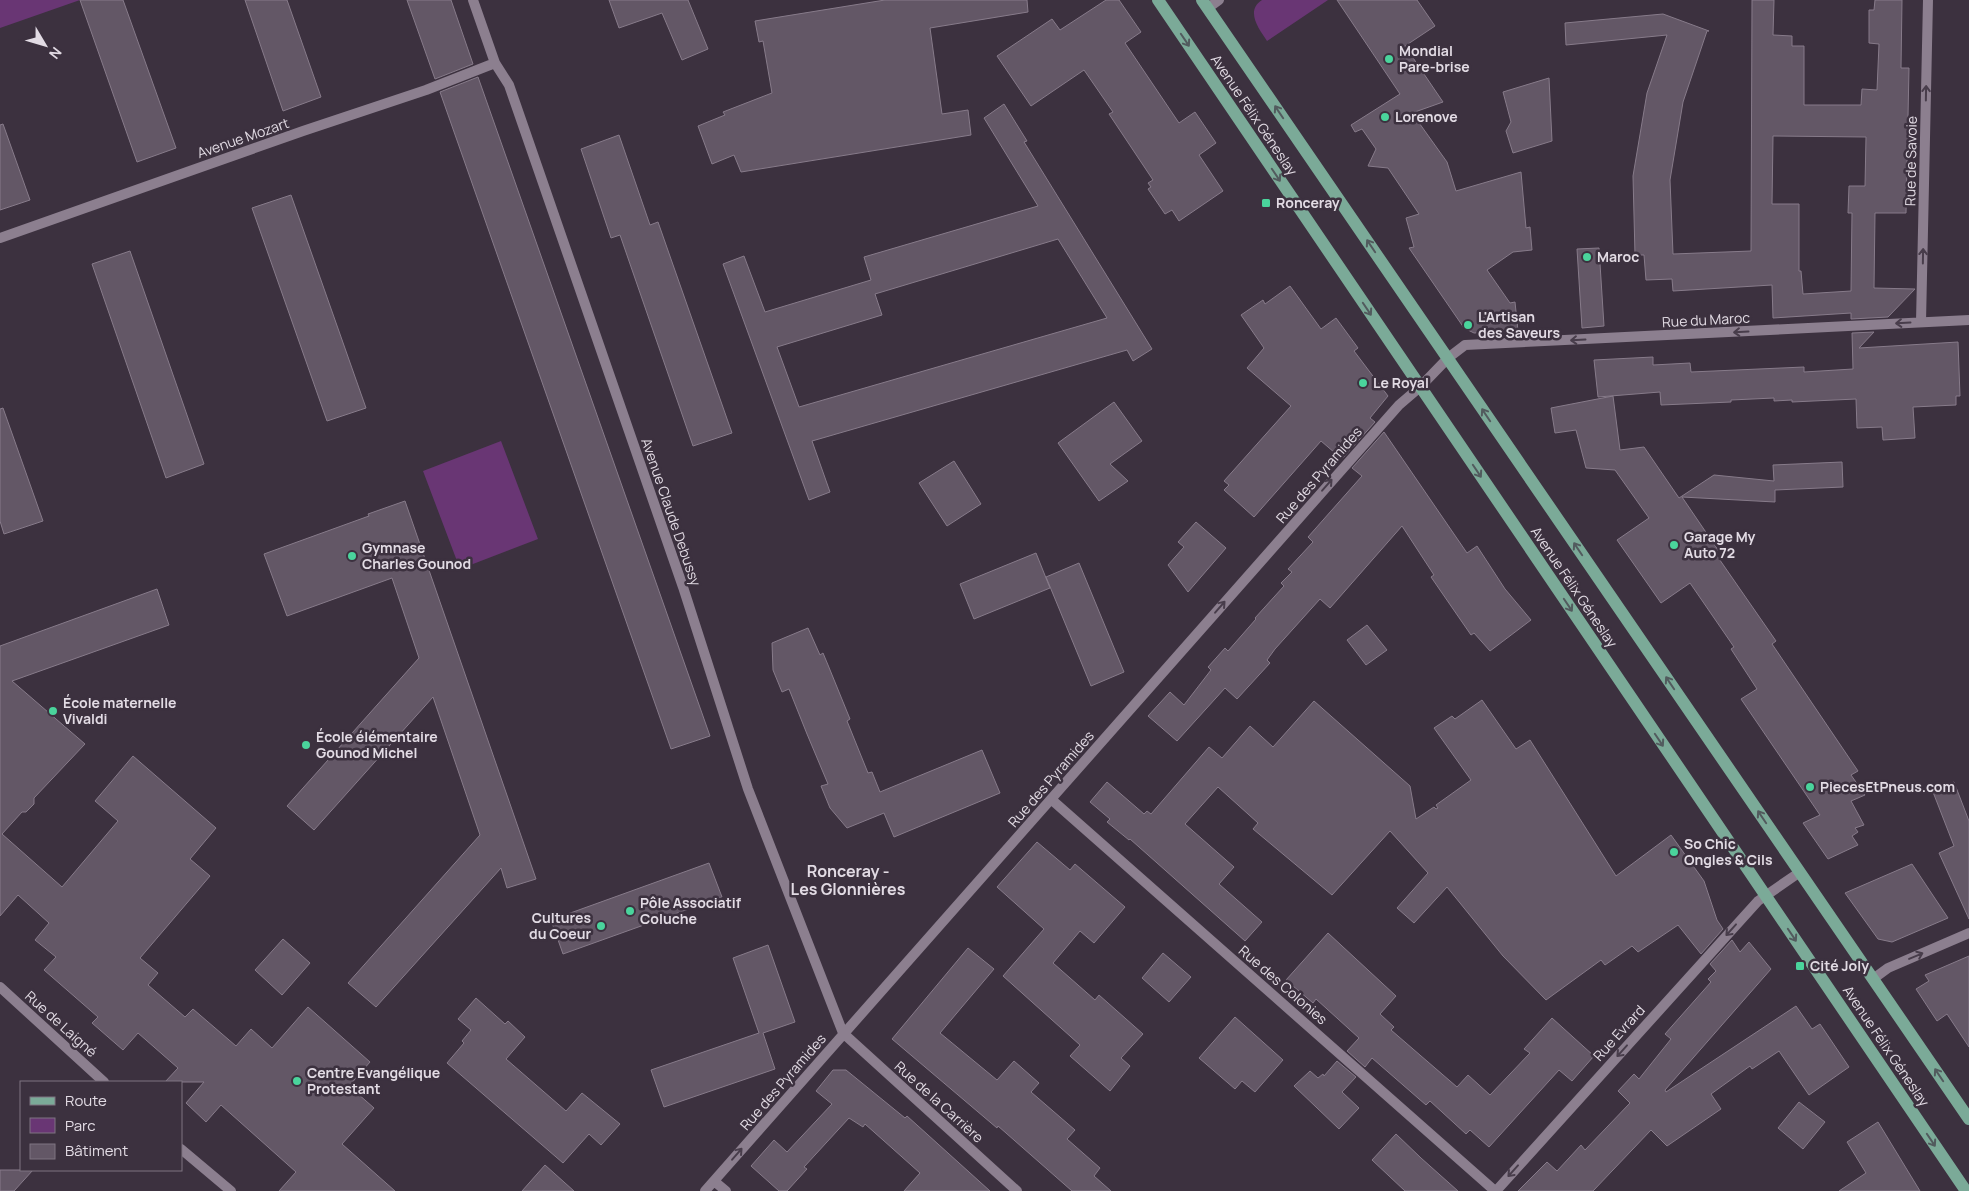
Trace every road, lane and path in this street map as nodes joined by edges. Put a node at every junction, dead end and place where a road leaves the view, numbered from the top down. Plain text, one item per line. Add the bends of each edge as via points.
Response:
1 (474, 0) edge
2 (1158, 0) edge
3 (1219, 0) edge
4 (1928, 0) edge
5 (1205, 4) edge
6 (495, 63) junction
7 (0, 238) edge
8 (1969, 320) edge
9 (1921, 322) junction
10 (1448, 358) junction
11 (1420, 387) junction
12 (1052, 800) junction
13 (1800, 872) junction
14 (1765, 895) junction
15 (1969, 933) edge
16 (1873, 979) junction
17 (0, 987) edge
18 (844, 1033) junction
19 (103, 1081) edge
20 (1969, 1119) edge
21 (182, 1150) edge
22 (714, 1181) junction
23 (231, 1191) edge
24 (705, 1191) edge
25 (726, 1191) edge
26 (1017, 1191) edge
27 (1496, 1191) edge
28 (1966, 1191) edge

1 - 6 street, Avenue Claude Debussy
2 -> 11 main road, Avenue Félix Géneslay
3 - 5 street
9 -> 4 street, Rue de Savoie
10 -> 5 main road, Avenue Félix Géneslay
6 - 7 street, Avenue Mozart
6 - 18 street, Avenue Claude Debussy via 509,85 683,587 748,789
8 - 9 street, Rue du Maroc
9 -> 10 street, Rue du Maroc via 1465,345
10 - 11 street, Rue du Maroc
13 -> 10 main road, Avenue Félix Géneslay
12 -> 11 street, Rue des Pyramides via 1399,404
11 -> 14 main road, Avenue Félix Géneslay
12 - 18 street, Rue des Pyramides
12 - 27 street, Rue des Colonies
13 - 14 street, Rue Evrard
13 - 16 main road, Avenue Félix Géneslay
14 -> 27 street, Rue Evrard
14 -> 28 main road, Avenue Félix Géneslay
16 -> 15 street via 1888,968
20 -> 16 main road, Avenue Félix Géneslay
17 - 19 street, Rue de Laigné
22 -> 18 street, Rue des Pyramides
18 - 26 street, Rue de la Carrière
21 - 23 street
22 - 24 street, Rue des Pyramides
22 - 25 street

